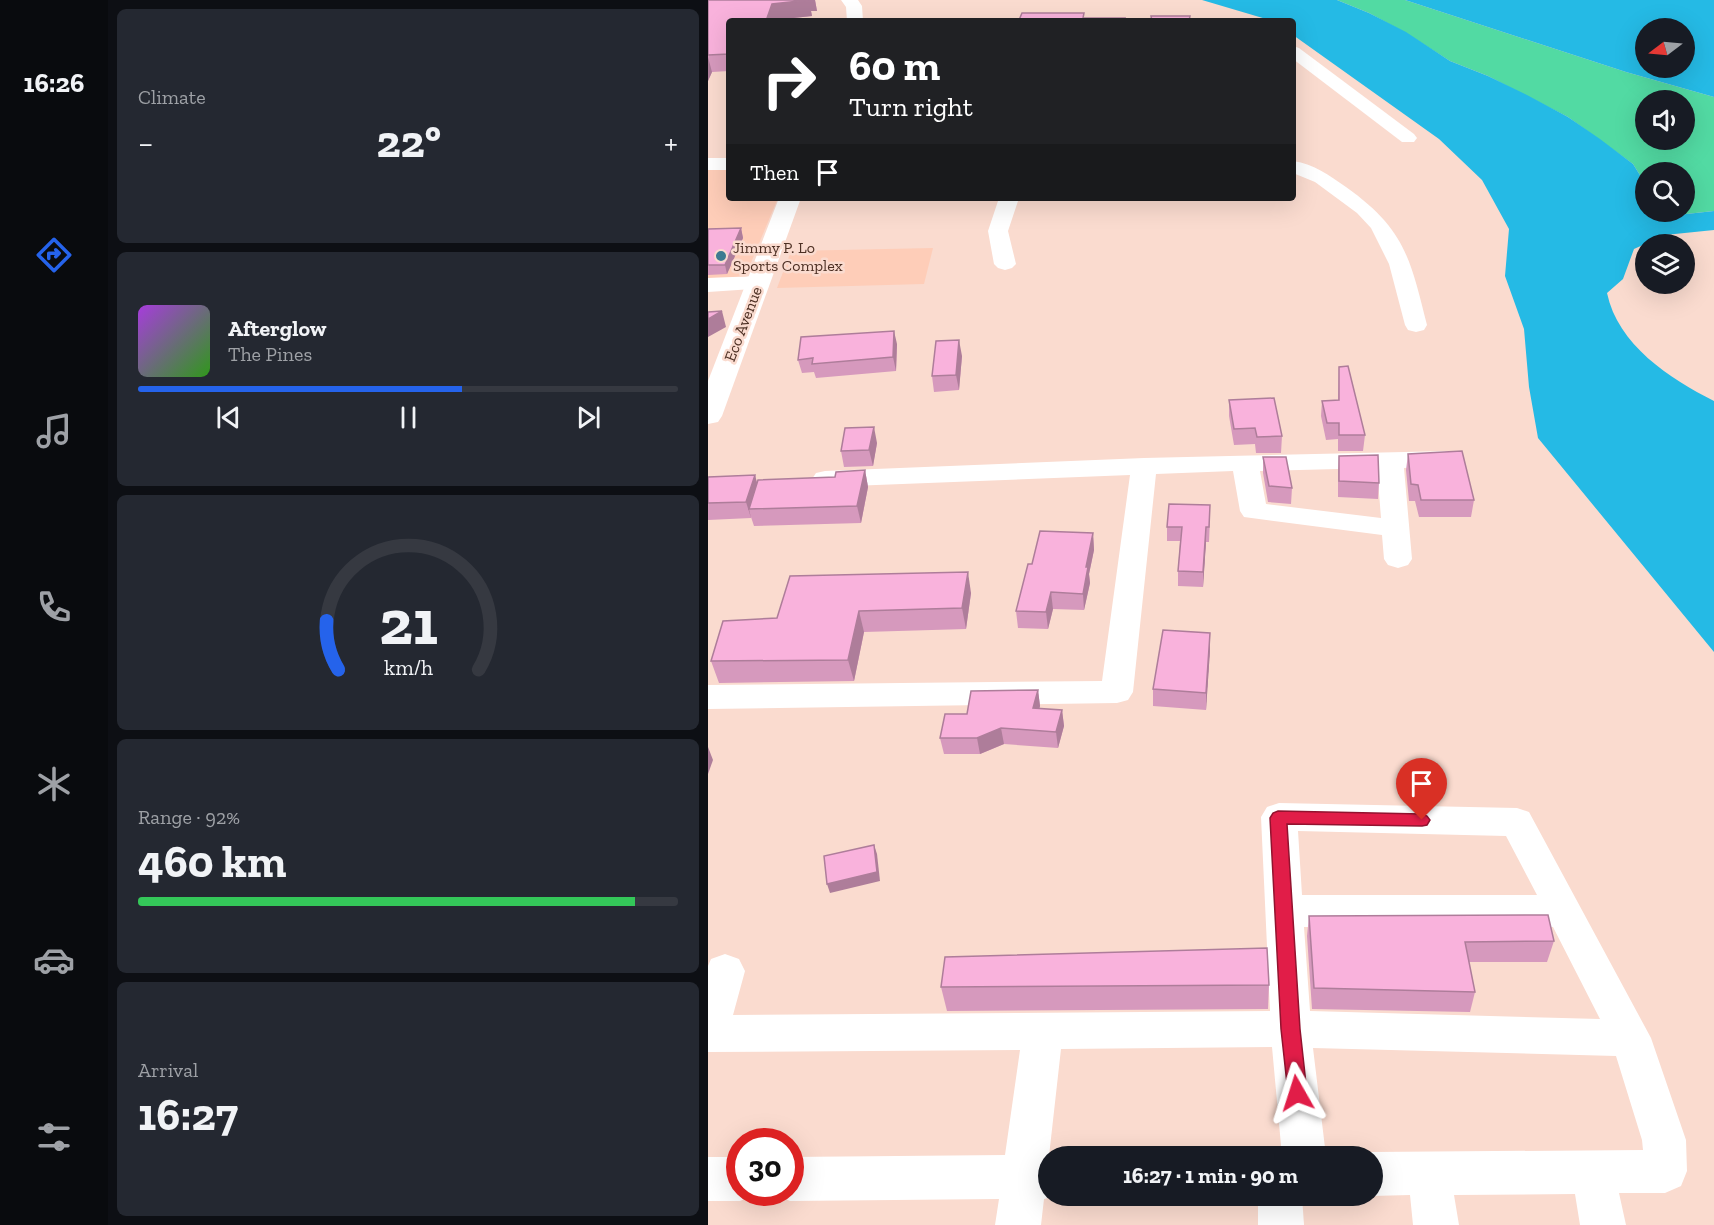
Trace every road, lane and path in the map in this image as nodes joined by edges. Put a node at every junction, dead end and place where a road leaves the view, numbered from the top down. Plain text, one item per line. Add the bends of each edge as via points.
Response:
1 (849, 0) edge
2 (855, 18) edge
3 (1296, 53) edge
4 (1408, 138) dead end
5 (708, 164) edge
6 (726, 164) edge
7 (1296, 167) edge
8 (789, 201) edge
9 (1008, 201) edge
10 (1005, 264) dead end
11 (758, 283) junction
12 (708, 285) edge
13 (1416, 325) dead end
14 (708, 416) edge
15 (1457, 459) edge
16 (1390, 460) junction
17 (1245, 463) junction
18 (1144, 466) junction
19 (802, 480) edge
20 (1394, 528) junction
21 (1398, 559) dead end
22 (708, 697) edge
23 (1284, 911) junction
24 (1564, 911) junction
25 (725, 971) dead end
26 (1291, 1029) junction
27 (1043, 1032) junction
28 (708, 1033) edge
29 (1631, 1038) junction
30 (1303, 1146) edge
31 (1593, 1172) junction
32 (1429, 1173) junction
33 (1383, 1174) edge
34 (1036, 1177) edge
35 (708, 1179) edge
36 (726, 1179) edge
37 (804, 1179) edge
38 (1280, 1206) edge
39 (1018, 1225) edge
40 (1281, 1225) edge
41 (1436, 1225) edge
42 (1603, 1225) edge

1 - 2 main road
3 - 4 street
5 - 6 main road
7 - 13 street via 1306,168 1368,213 1387,237 1401,267
8 - 11 main road, Eco Avenue
9 - 10 street via 998,231
11 - 12 street
11 - 14 main road, Eco Avenue
15 - 16 street
16 - 17 street
16 - 20 street
17 - 18 street
17 - 20 street via 1254,511
18 - 19 street
18 - 22 street via 1118,692
20 - 21 street
23 - 24 street
23 - 24 street via 1278,818 1517,822
23 - 26 street
24 - 29 street
25 - 28 street
26 - 27 street
26 - 29 street
26 - 30 street
27 - 28 street
27 - 34 street
29 - 31 street via 1664,1140 1665,1171
31 - 32 street
31 - 42 street
32 - 33 street
32 - 41 street
34 - 37 street
34 - 39 street
35 - 36 street
38 - 40 street

